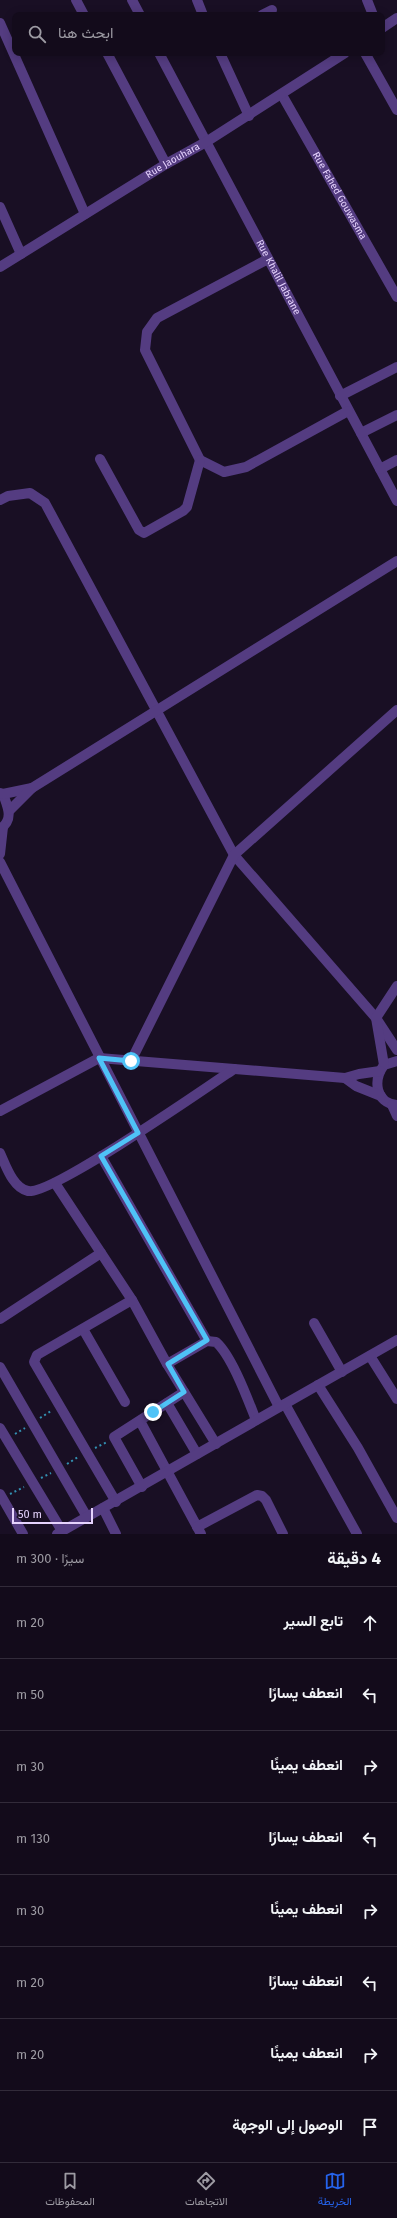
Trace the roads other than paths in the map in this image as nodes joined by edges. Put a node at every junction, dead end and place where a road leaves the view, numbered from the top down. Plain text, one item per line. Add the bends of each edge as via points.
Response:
1 (76, 0) edge
2 (132, 0) edge
3 (197, 0) edge
4 (367, 0) edge
5 (272, 10) dead end
6 (82, 12) edge
7 (138, 12) edge
8 (202, 12) edge
9 (268, 12) edge
10 (373, 12) edge
11 (397, 18) edge
12 (0, 23) edge
13 (385, 26) edge
14 (12, 50) edge
15 (15, 56) edge
16 (109, 56) edge
17 (162, 56) edge
18 (221, 56) edge
19 (340, 56) edge
20 (366, 56) edge
21 (282, 95) junction
22 (397, 110) edge
23 (249, 116) junction
24 (206, 142) junction
25 (166, 164) junction
26 (0, 207) edge
27 (85, 214) junction
28 (21, 254) junction
29 (268, 259) junction
30 (0, 267) edge
31 (397, 297) edge
32 (397, 367) edge
33 (340, 396) junction
34 (348, 411) junction
35 (397, 415) edge
36 (361, 433) junction
37 (100, 459) dead end
38 (200, 460) junction
39 (397, 460) edge
40 (380, 469) junction
41 (0, 500) edge
42 (397, 501) edge
43 (397, 561) edge
44 (158, 710) junction
45 (397, 710) edge
46 (32, 788) junction
47 (1, 794) edge
48 (10, 810) junction
49 (2, 828) edge
50 (0, 854) edge
51 (234, 855) junction
52 (0, 862) edge
53 (397, 986) edge
54 (376, 1018) junction
55 (397, 1050) edge
56 (99, 1058) junction
57 (131, 1061) junction
58 (397, 1061) edge
59 (382, 1068) junction
60 (234, 1069) junction
61 (345, 1078) junction
62 (381, 1096) junction
63 (395, 1105) edge
64 (0, 1111) edge
65 (397, 1116) edge
66 (138, 1133) junction
67 (0, 1153) edge
68 (101, 1156) junction
69 (55, 1183) junction
70 (101, 1253) junction
71 (132, 1300) junction
72 (0, 1319) edge
73 (314, 1323) dead end
74 (83, 1329) junction
75 (207, 1340) junction
76 (397, 1340) edge
77 (370, 1356) junction
78 (168, 1364) junction
79 (0, 1367) edge
80 (342, 1372) junction
81 (4, 1383) edge
82 (318, 1385) junction
83 (184, 1392) junction
84 (397, 1399) edge
85 (125, 1402) dead end
86 (167, 1403) junction
87 (282, 1405) junction
88 (256, 1420) junction
89 (140, 1421) junction
90 (0, 1428) edge
91 (216, 1444) junction
92 (197, 1454) junction
93 (168, 1472) junction
94 (142, 1487) junction
95 (0, 1494) edge
96 (116, 1502) junction
97 (103, 1508) junction
98 (87, 1517) junction
99 (397, 1518) edge
100 (199, 1530) edge
101 (59, 1533) edge
102 (23, 1534) edge
103 (116, 1534) edge
104 (284, 1534) edge
105 (357, 1534) edge

1 - 6 street
2 - 7 street
3 - 8 street
4 - 10 street
5 - 9 street
11 - 13 street
12 - 14 street
15 - 27 street
16 - 25 street
17 - 24 street, Rue Khalil Jabrane
18 - 23 street
19 - 21 street, Rue Jaouhara
20 - 22 street
21 - 23 street, Rue Jaouhara
21 - 31 street, Rue Fahed Gouwasma
23 - 24 street, Rue Jaouhara
24 - 25 street, Rue Jaouhara
24 - 29 street, Rue Khalil Jabrane
25 - 27 street, Rue Jaouhara
26 - 28 street
27 - 28 street, Rue Jaouhara
28 - 30 street, Rue Jaouhara
29 - 33 street, Rue Khalil Jabrane
29 - 38 street via 157,318 147,332 145,350
32 - 33 street
33 - 34 street, Rue Khalil Jabrane
34 - 36 street, Rue Khalil Jabrane
34 - 38 street via 246,467 224,472
35 - 36 street
36 - 40 street, Rue Khalil Jabrane
37 - 38 street via 139,530 144,533 187,507
39 - 40 street
40 - 42 street, Rue Khalil Jabrane
41 - 44 street via 30,492 44,503
43 - 44 street
44 - 46 street
44 - 51 street
45 - 51 street
46 - 47 street
46 - 48 street
47 - 48 street
48 - 49 street
49 - 50 street
51 - 54 street
51 - 57 street
52 - 56 street
53 - 54 street
54 - 55 street
54 - 59 street
56 - 57 street
56 - 64 street
56 - 66 street
57 - 60 street
58 - 59 street
59 - 61 street
59 - 62 street via 377,1080
60 - 61 street
60 - 66 street
61 - 62 street via 356,1086
62 - 63 street
63 - 65 street
66 - 68 street
66 - 87 street
67 - 69 street via 14,1181 24,1189 36,1191
68 - 69 street
68 - 75 street
69 - 70 street
70 - 71 street
70 - 72 street
71 - 74 street
71 - 78 street
73 - 80 street
74 - 85 street
74 - 96 street via 37,1355 34,1362
75 - 78 street
75 - 88 street via 216,1342 225,1354
76 - 77 street
77 - 80 street
77 - 84 street
78 - 83 street
79 - 81 street
80 - 82 street
81 - 98 street
82 - 87 street
82 - 99 street via 364,1458
83 - 86 street
83 - 91 street
86 - 89 street
86 - 92 street
87 - 88 street
87 - 105 street
88 - 91 street
89 - 93 street
89 - 94 street via 114,1439
90 - 101 street
91 - 92 street
92 - 93 street
93 - 94 street
93 - 100 street
94 - 96 street
95 - 102 street
96 - 97 street
97 - 98 street
97 - 103 street
98 - 101 street
100 - 104 street via 257,1495 266,1500

